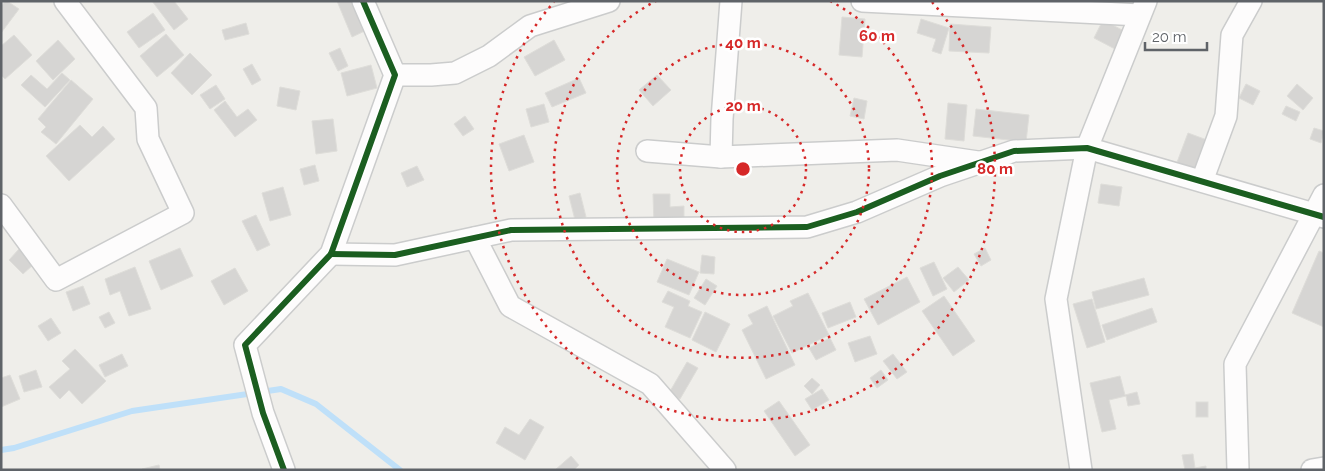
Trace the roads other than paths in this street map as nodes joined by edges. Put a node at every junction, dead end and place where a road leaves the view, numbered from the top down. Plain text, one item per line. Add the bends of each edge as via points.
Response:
1 (65, 1) edge
2 (363, 1) edge
3 (609, 1) edge
4 (731, 1) edge
5 (862, 1) edge
6 (1251, 1) edge
7 (1143, 8) edge
8 (555, 10) edge
9 (395, 76) junction
10 (1087, 148) junction
11 (647, 151) dead end
12 (721, 157) junction
13 (980, 162) junction
14 (1202, 181) junction
15 (1324, 195) edge
16 (1, 206) edge
17 (1319, 215) edge
18 (475, 238) junction
19 (330, 254) junction
20 (1324, 468) edge
21 (284, 470) edge
22 (725, 470) edge
23 (1081, 470) edge
24 (1238, 470) edge
25 (1312, 470) edge

1 - 16 street via 146,108 148,139 183,212 56,280
2 - 9 street
3 - 8 street
4 - 12 street
5 - 7 street
6 - 14 street via 1232,35 1226,116
7 - 10 street
8 - 9 street via 489,56 455,73
9 - 19 street
10 - 13 street via 1014,151
10 - 14 street
10 - 23 street via 1056,299
11 - 12 street
12 - 13 street via 897,150
13 - 18 street via 857,212 807,228 510,230
14 - 17 street
15 - 17 street
17 - 24 street via 1235,364
18 - 19 street via 395,255
18 - 22 street via 510,306 650,384
19 - 21 street via 245,345
20 - 25 street

